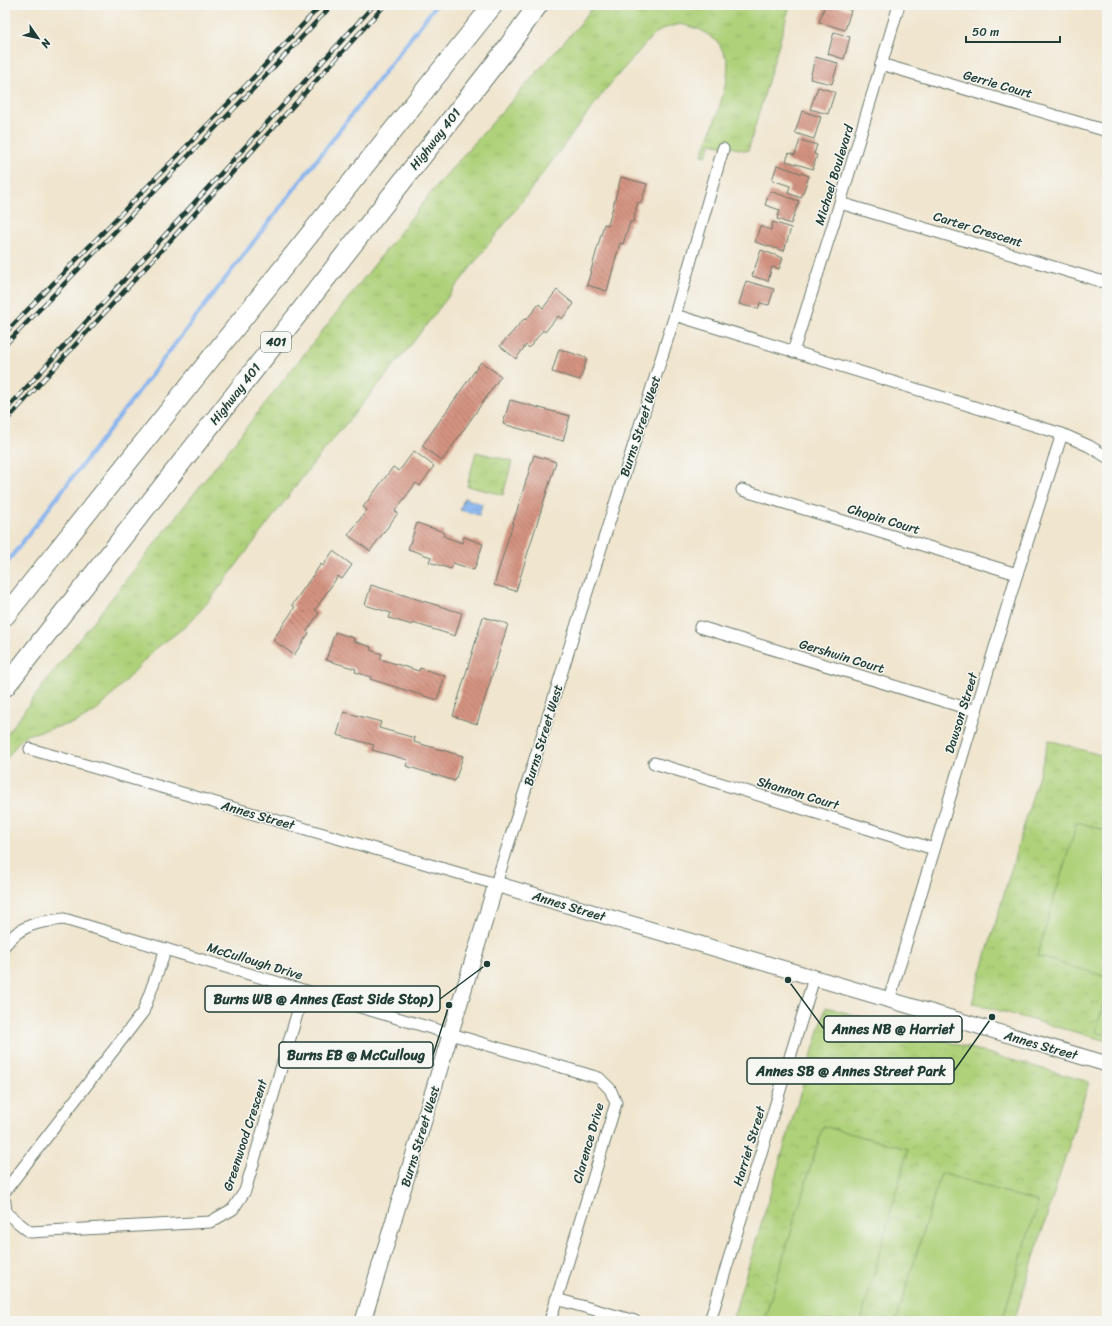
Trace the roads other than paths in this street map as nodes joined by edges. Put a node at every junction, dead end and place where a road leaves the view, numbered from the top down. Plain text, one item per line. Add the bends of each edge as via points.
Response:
1 (493, 5) edge
2 (538, 5) edge
3 (899, 5) edge
4 (881, 64) junction
5 (1107, 131) edge
6 (723, 149) dead end
7 (840, 204) junction
8 (1107, 282) edge
9 (675, 315) junction
10 (793, 352) junction
11 (1062, 434) junction
12 (1107, 457) edge
13 (742, 490) dead end
14 (1017, 574) junction
15 (5, 616) edge
16 (700, 627) dead end
17 (5, 687) edge
18 (976, 711) junction
19 (30, 749) dead end
20 (654, 763) dead end
21 (934, 849) junction
22 (496, 884) junction
23 (5, 945) edge
24 (166, 949) junction
25 (814, 978) junction
26 (306, 991) junction
27 (889, 1000) junction
28 (452, 1033) junction
29 (1107, 1064) edge
30 (5, 1191) edge
31 (5, 1202) edge
32 (556, 1299) junction
33 (364, 1321) edge
34 (550, 1321) edge
35 (635, 1321) edge
36 (710, 1321) edge

1 - 15 highway
2 - 17 highway, Highway 401 / 401 via 504,52
3 - 4 street, Michael Boulevard
4 - 5 street, Gerrie Court
4 - 7 street, Michael Boulevard
6 - 9 street, Burns Street West
7 - 8 street, Carter Crescent
7 - 10 street, Michael Boulevard
9 - 10 street
9 - 22 street, Burns Street West
10 - 11 street
11 - 12 street
11 - 14 street, Dawson Street
13 - 14 street, Chopin Court
14 - 18 street, Dawson Street
16 - 18 street, Gershwin Court
18 - 21 street, Dawson Street
19 - 22 street, Annes Street
20 - 21 street, Shannon Court
21 - 27 street, Dawson Street
22 - 25 street, Annes Street
22 - 28 street, Burns Street West
23 - 24 street, McCullough Drive via 13,934 37,922 64,919
24 - 26 street, McCullough Drive
24 - 30 street via 143,1012
25 - 27 street, Annes Street
25 - 36 street, Harriet Street
26 - 28 street, McCullough Drive
26 - 31 street, Greenwood Crescent via 298,1008 244,1191 233,1209 210,1222 30,1232 6,1213
27 - 29 street, Annes Street
28 - 32 street, Clarence Drive via 599,1078 610,1089 616,1103
28 - 33 street, Burns Street West
32 - 34 street, Clarence Drive
32 - 35 street

